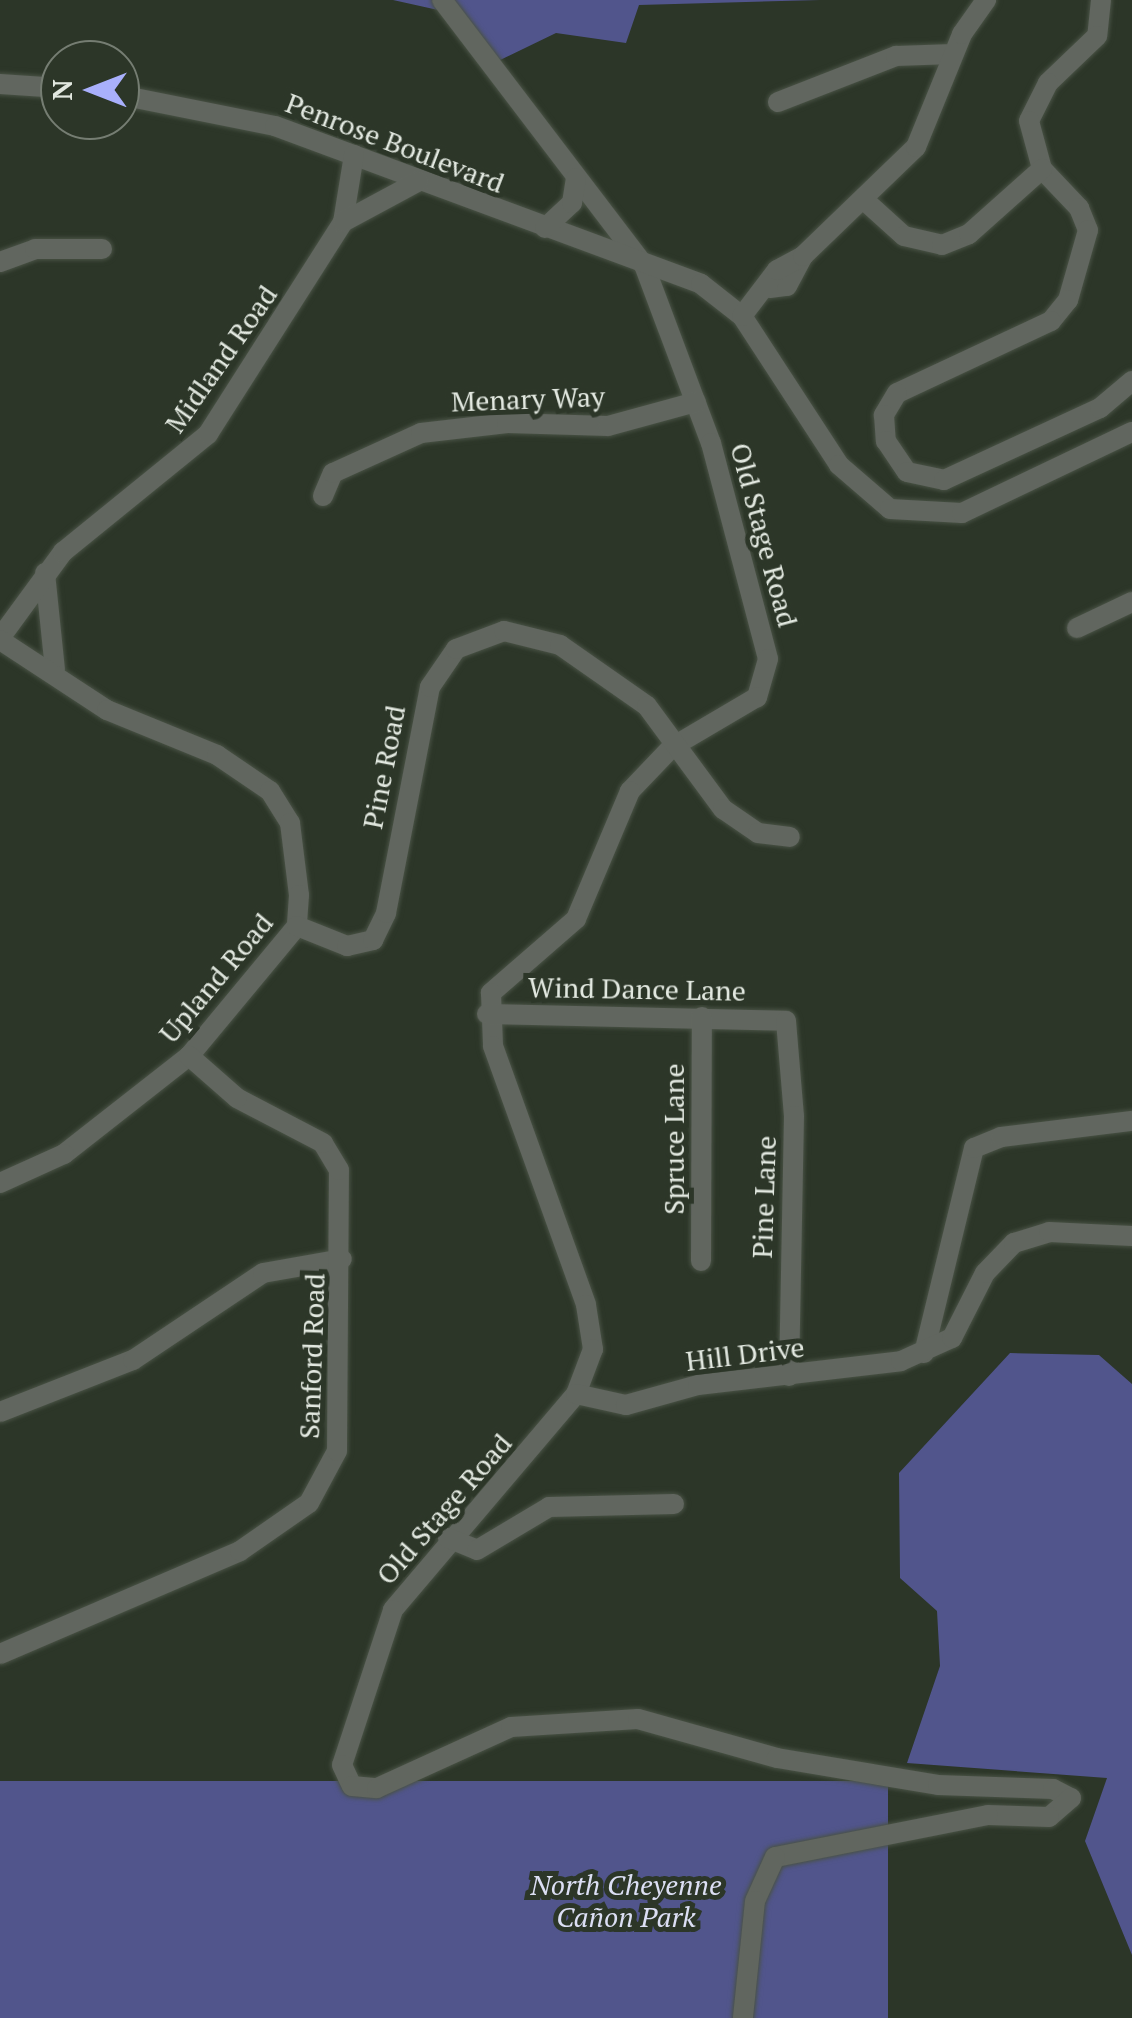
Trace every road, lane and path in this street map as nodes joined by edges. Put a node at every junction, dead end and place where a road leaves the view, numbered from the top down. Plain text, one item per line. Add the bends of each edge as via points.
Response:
1 (442, 0) edge
2 (986, 0) edge
3 (1101, 0) edge
4 (952, 54) junction
5 (0, 84) edge
6 (40, 87) edge
7 (140, 99) edge
8 (778, 102) dead end
9 (354, 155) junction
10 (1042, 169) junction
11 (576, 178) junction
12 (420, 181) junction
13 (863, 198) junction
14 (343, 222) junction
15 (545, 228) junction
16 (102, 249) dead end
17 (0, 262) edge
18 (644, 265) junction
19 (742, 316) junction
20 (1132, 380) edge
21 (696, 402) junction
22 (1132, 432) edge
23 (323, 496) dead end
24 (46, 573) junction
25 (1132, 602) edge
26 (1077, 628) dead end
27 (0, 639) edge
28 (55, 669) junction
29 (672, 747) junction
30 (790, 837) dead end
31 (297, 926) junction
32 (487, 1014) junction
33 (702, 1017) junction
34 (786, 1020) joint
35 (188, 1056) junction
36 (1132, 1121) edge
37 (0, 1184) edge
38 (1132, 1236) edge
39 (342, 1258) junction
40 (701, 1261) dead end
41 (924, 1353) junction
42 (790, 1376) junction
43 (576, 1394) junction
44 (0, 1412) edge
45 (674, 1504) dead end
46 (448, 1538) junction
47 (0, 1654) edge
48 (743, 2018) edge

1 - 11 street, Old Stage Road
2 - 4 street
3 - 10 street via 1097,36 1048,83 1030,120
4 - 8 street via 896,56
4 - 13 street via 925,135
5 - 6 street
7 - 9 street, Penrose Boulevard via 275,126
9 - 12 street, Penrose Boulevard
9 - 14 street, Midland Road
10 - 13 street via 969,234 942,245 904,236
10 - 20 street via 1079,208 1088,230 1068,300 1050,320 897,393 884,415 886,440 907,472 944,480 1100,408
11 - 15 street via 572,203
11 - 18 street, Old Stage Road
12 - 14 street, Midland Road
12 - 15 street, Penrose Boulevard
13 - 19 street via 804,256 787,286 770,288
14 - 24 street, Midland Road via 208,434
15 - 18 street, Penrose Boulevard
16 - 17 street via 35,249
18 - 19 street, Penrose Boulevard via 701,284
18 - 21 street, Old Stage Road
19 - 22 street, Penrose Boulevard via 839,465 864,493 906,514 943,516 983,505
21 - 23 street, Menary Way via 608,426 507,423 421,434 333,473
21 - 29 street, Old Stage Road via 768,659 757,697
24 - 27 street, Midland Road
24 - 28 street
25 - 26 street
27 - 28 street, Upland Road
28 - 31 street, Upland Road via 107,710 217,756 270,791 294,840
29 - 30 street, Pine Road via 723,810 758,833
29 - 31 street, Pine Road via 647,706 560,645 522,630 470,639 443,664 420,713 379,930 365,944 347,946
29 - 32 street, Old Stage Road via 619,810 576,919 500,982
31 - 35 street, Upland Road
32 - 33 street, Wind Dance Lane
32 - 43 street, Old Stage Road via 528,1160 586,1305 593,1349
33 - 34 street, Wind Dance Lane
33 - 40 street, Spruce Lane
34 - 42 street, Pine Lane via 794,1116
35 - 37 street, Upland Road via 64,1154
35 - 39 street, Sanford Road via 237,1098 323,1143 342,1183
36 - 41 street via 1001,1137 974,1148
38 - 41 street via 1048,1232 1014,1243 985,1273 952,1338
39 - 44 street via 263,1272 132,1360
39 - 47 street, Sanford Road via 340,1435 309,1503 200,1572 55,1624
41 - 42 street, Hill Drive
42 - 43 street, Hill Drive via 698,1386 626,1405
43 - 46 street, Old Stage Road
45 - 46 street via 549,1508 477,1550
46 - 48 street, Old Stage Road via 378,1642 342,1753 352,1786 377,1788 511,1727 604,1719 665,1724 752,1752 914,1782 1052,1789 1070,1798 1060,1814 988,1815 775,1857 755,1901

